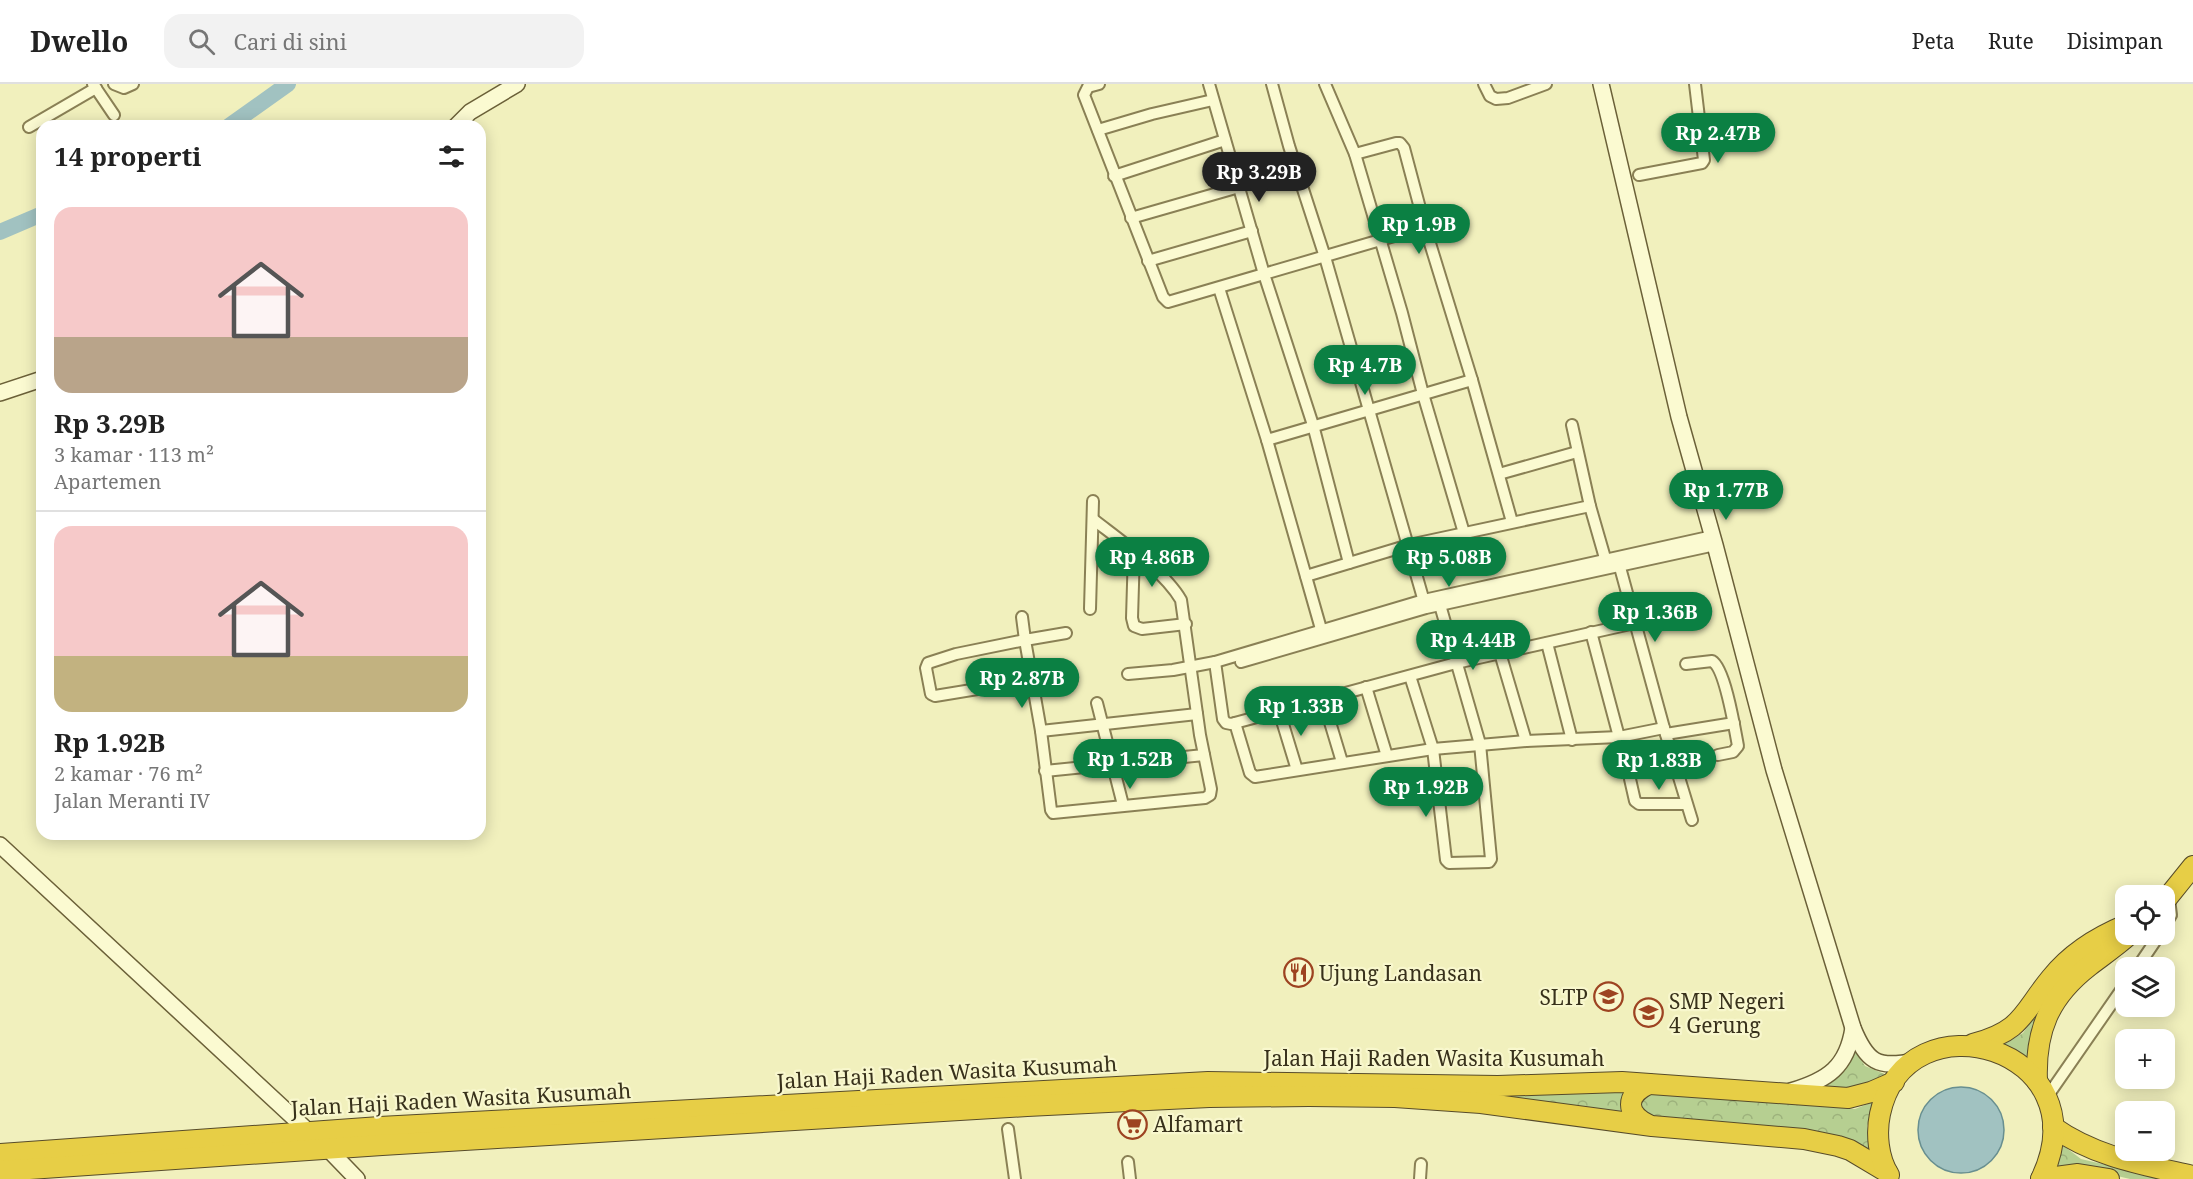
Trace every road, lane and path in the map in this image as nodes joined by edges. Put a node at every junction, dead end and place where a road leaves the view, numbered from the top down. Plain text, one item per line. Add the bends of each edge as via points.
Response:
1 (114, 84) edge
2 (133, 84) edge
3 (517, 84) edge
4 (1099, 84) edge
5 (1209, 84) edge
6 (1272, 84) edge
7 (1324, 84) edge
8 (1484, 84) edge
9 (1546, 84) edge
10 (1601, 84) edge
11 (1695, 84) edge
12 (95, 85) edge
13 (1213, 100) junction
14 (114, 115) dead end
15 (40, 120) edge
16 (462, 120) edge
17 (36, 123) edge
18 (29, 127) dead end
19 (1098, 130) junction
20 (1750, 133) dead end
21 (1226, 141) junction
22 (1703, 142) junction
23 (1355, 154) junction
24 (1114, 176) junction
25 (1639, 176) dead end
26 (1239, 187) junction
27 (1131, 218) junction
28 (1425, 227) junction
29 (1252, 231) junction
30 (1381, 239) junction
31 (1325, 257) junction
32 (1148, 261) junction
33 (1264, 274) junction
34 (1219, 288) junction
35 (1472, 380) junction
36 (36, 381) edge
37 (0, 393) edge
38 (1423, 394) junction
39 (1368, 410) junction
40 (1313, 425) junction
41 (1572, 425) dead end
42 (1267, 440) junction
43 (1577, 452) junction
44 (1499, 474) junction
45 (1093, 501) dead end
46 (1590, 506) junction
47 (1094, 520) junction
48 (1512, 522) junction
49 (1464, 533) junction
50 (1714, 541) junction
51 (1409, 545) junction
52 (1134, 551) junction
53 (1618, 562) junction
54 (1349, 563) junction
55 (1606, 564) junction
56 (1306, 576) junction
57 (1425, 604) junction
58 (1440, 605) junction
59 (1090, 609) dead end
60 (1022, 617) dead end
61 (1635, 623) junction
62 (1186, 624) junction
63 (1591, 632) junction
64 (1066, 633) dead end
65 (1322, 634) junction
66 (1025, 640) junction
67 (1547, 643) junction
68 (1500, 653) junction
69 (1456, 663) junction
70 (1686, 664) dead end
71 (1215, 665) junction
72 (1192, 670) junction
73 (1128, 674) dead end
74 (1410, 676) junction
75 (1072, 679) dead end
76 (1032, 680) junction
77 (1366, 687) junction
78 (1323, 699) junction
79 (1097, 703) dead end
80 (1279, 711) junction
81 (1197, 714) junction
82 (1235, 723) junction
83 (1734, 723) junction
84 (1102, 725) junction
85 (1041, 731) junction
86 (1665, 731) junction
87 (1619, 737) junction
88 (1572, 740) junction
89 (1526, 741) junction
90 (1480, 744) junction
91 (1433, 749) junction
92 (1204, 754) junction
93 (1718, 755) dead end
94 (1387, 756) junction
95 (1342, 762) junction
96 (1112, 765) junction
97 (1297, 770) junction
98 (1045, 771) junction
99 (1630, 779) dead end
100 (1686, 804) junction
101 (1123, 805) junction
102 (1692, 820) dead end
103 (0, 845) edge
104 (2193, 866) edge
105 (2175, 890) edge
106 (2115, 930) edge
107 (2116, 945) edge
108 (2115, 997) edge
109 (1853, 1028) junction
110 (1970, 1045) junction
111 (1914, 1061) junction
112 (1894, 1082) junction
113 (1649, 1084) junction
114 (2042, 1089) junction
115 (1209, 1090) junction
116 (1782, 1094) junction
117 (1652, 1126) junction
118 (2053, 1127) junction
119 (1008, 1129) dead end
120 (309, 1132) junction
121 (381, 1136) junction
122 (328, 1149) junction
123 (0, 1154) edge
124 (1128, 1162) dead end
125 (1421, 1164) dead end
126 (0, 1171) edge
127 (1889, 1175) edge
128 (2193, 1176) edge
129 (357, 1179) edge
130 (1015, 1179) edge
131 (1130, 1179) edge
132 (1420, 1179) edge
133 (2041, 1179) edge
134 (2105, 1179) edge

1 - 2 street via 124,88
3 - 16 street
4 - 19 street via 1088,87 1084,95
5 - 13 street
6 - 31 street
7 - 23 street
8 - 9 street via 1490,96 1501,99
10 - 50 street via 1679,417
11 - 22 street
12 - 14 street
12 - 15 street
13 - 19 street
13 - 21 street
17 - 18 street
19 - 24 street
20 - 22 street
21 - 24 street
21 - 26 street
22 - 25 street via 1702,163
23 - 28 street via 1396,143 1402,145
23 - 30 street
24 - 27 street
26 - 27 street
26 - 29 street
27 - 32 street
28 - 30 street
28 - 35 street
29 - 32 street
29 - 33 street
30 - 31 street
30 - 38 street
31 - 33 street
31 - 39 street
32 - 34 street via 1168,302
33 - 34 street
33 - 40 street
34 - 42 street
35 - 38 street
35 - 44 street
36 - 37 street
38 - 39 street
38 - 49 street
39 - 40 street
39 - 51 street
40 - 42 street
40 - 54 street
41 - 43 street
42 - 56 street
43 - 44 street
43 - 46 street
44 - 48 street
45 - 47 street
46 - 48 street
46 - 55 street
47 - 52 street
47 - 59 street
48 - 49 street
49 - 51 street
50 - 53 street
50 - 109 street via 1774,770
51 - 54 street
51 - 57 street
52 - 62 street via 1179,597
52 - 62 street via 1134,626 1139,629
53 - 55 street
53 - 61 street
54 - 56 street
55 - 57 street
55 - 58 street
56 - 65 street
57 - 58 street
57 - 65 street
58 - 69 street
60 - 66 street
61 - 63 street
61 - 86 street
62 - 72 street
63 - 67 street
63 - 87 street
64 - 66 street
65 - 71 street
66 - 76 street
66 - 76 street via 956,654 928,663 926,668 931,694 935,696
67 - 68 street
67 - 88 street
68 - 69 street
68 - 89 street
69 - 74 street
69 - 90 street
70 - 83 street via 1717,664
71 - 72 street
71 - 82 street via 1223,719 1227,724
72 - 73 street
72 - 81 street
74 - 77 street
74 - 91 street
75 - 76 street
76 - 85 street
77 - 78 street
77 - 94 street
78 - 80 street
78 - 95 street
79 - 84 street
80 - 82 street
80 - 97 street
81 - 84 street
81 - 92 street
82 - 97 street via 1252,776
83 - 86 street
83 - 93 street via 1737,748
84 - 85 street
84 - 96 street
85 - 98 street
86 - 87 street
86 - 100 street
87 - 88 street
88 - 89 street
89 - 90 street
90 - 91 street
90 - 91 street via 1491,860 1488,863 1446,860
91 - 94 street
92 - 96 street
92 - 101 street via 1210,794 1205,798
94 - 95 street
95 - 97 street
96 - 98 street
96 - 101 street
98 - 101 street via 1053,813
99 - 100 street via 1639,804
100 - 102 street
103 - 120 street
104 - 105 highway
106 - 110 highway via 2072,956 2012,1027
107 - 114 highway via 2070,982 2047,1014 2038,1043
108 - 114 street
109 - 111 street via 1872,1060 1886,1065
109 - 116 street via 1847,1054 1836,1069 1817,1082
110 - 111 highway via 1951,1046
110 - 114 highway via 1996,1050 2019,1063
111 - 112 highway
112 - 116 highway, Jalan Haji Raden Wasita Kusumah via 1848,1098
112 - 127 highway via 1883,1102 1878,1126 1879,1149
113 - 115 highway, Jalan Haji Raden Wasita Kusumah
113 - 116 highway, Jalan Haji Raden Wasita Kusumah
113 - 117 highway via 1637,1091 1632,1109 1636,1118
114 - 118 highway
115 - 117 highway, Jalan Haji Raden Wasita Kusumah via 1481,1103
115 - 121 highway, Jalan Haji Raden Wasita Kusumah
117 - 127 highway, Jalan Haji Raden Wasita Kusumah via 1824,1142 1850,1150
118 - 128 highway via 2095,1151
118 - 133 highway via 2050,1158
119 - 130 street
120 - 121 highway, Jalan Haji Raden Wasita Kusumah
120 - 123 highway, Jalan Haji Raden Wasita Kusumah
121 - 122 highway, Jalan Haji Raden Wasita Kusumah
122 - 126 highway, Jalan Haji Raden Wasita Kusumah
122 - 129 street
124 - 131 street
125 - 132 street
133 - 134 highway via 2068,1174

